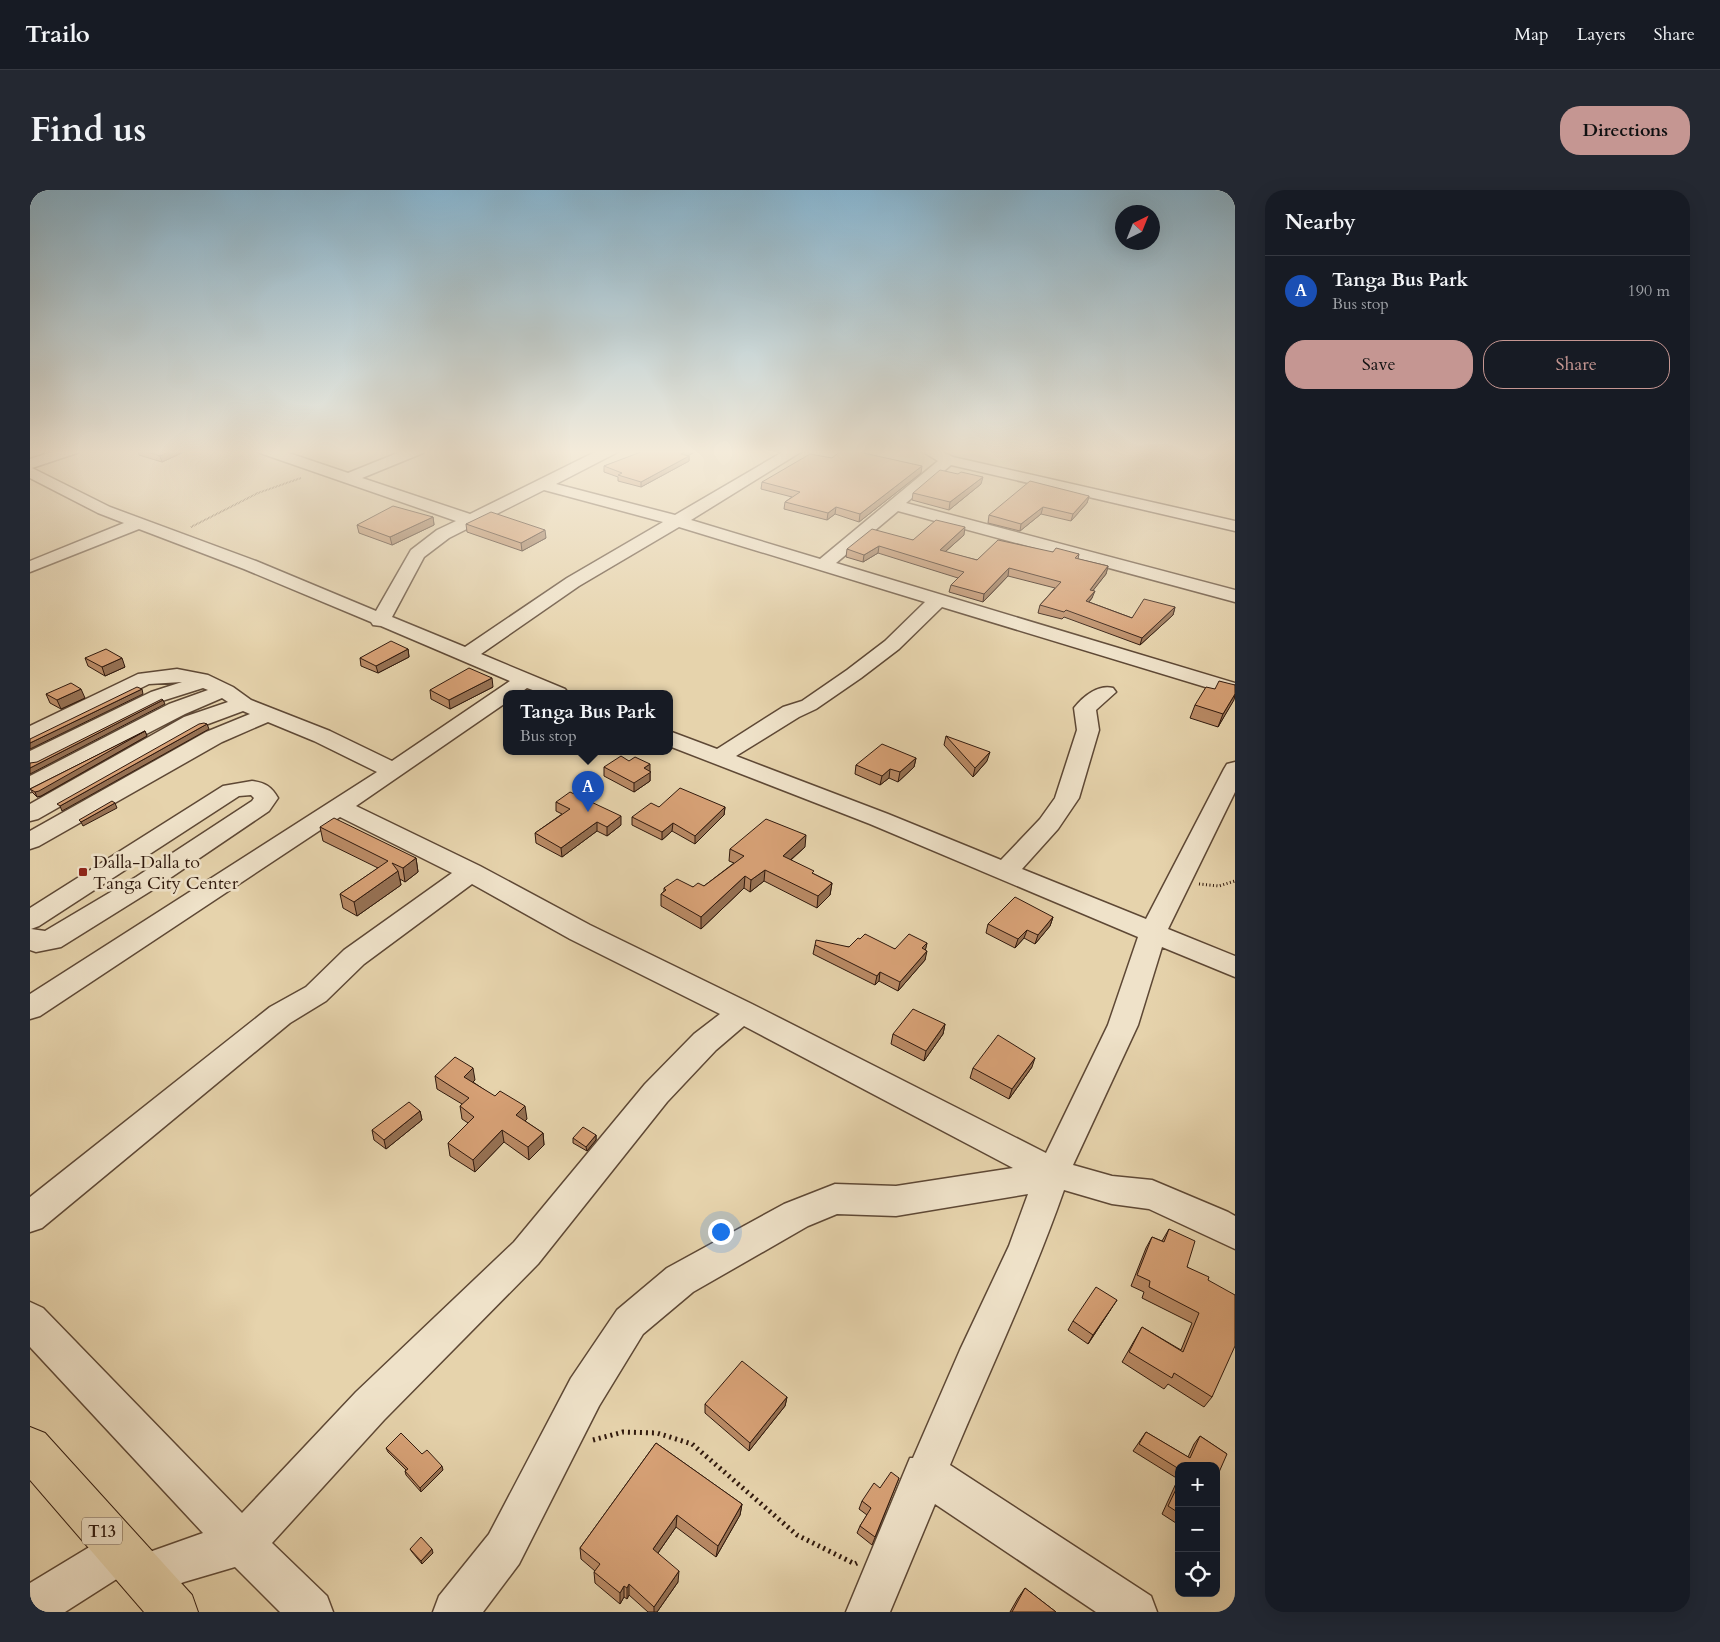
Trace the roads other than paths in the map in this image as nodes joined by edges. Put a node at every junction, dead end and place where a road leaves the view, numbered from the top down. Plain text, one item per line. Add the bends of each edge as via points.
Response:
1 (122, 516) edge
2 (460, 516) edge
3 (477, 516) edge
4 (661, 516) edge
5 (686, 516) edge
6 (881, 516) edge
7 (937, 516) edge
8 (1193, 516) edge
9 (470, 520) junction
10 (678, 521) junction
11 (140, 523) junction
12 (1235, 526) edge
13 (823, 565) junction
14 (30, 567) edge
15 (1235, 596) edge
16 (938, 600) junction
17 (380, 621) junction
18 (468, 654) junction
19 (525, 680) junction
20 (216, 686) junction
21 (511, 690) edge
22 (550, 690) edge
23 (1235, 690) edge
24 (1106, 692) dead end
25 (503, 695) edge
26 (244, 704) junction
27 (268, 714) junction
28 (30, 734) edge
29 (673, 740) edge
30 (718, 758) junction
31 (30, 760) edge
32 (1235, 770) edge
33 (394, 771) junction
34 (30, 785) edge
35 (338, 807) junction
36 (30, 814) edge
37 (30, 841) edge
38 (1006, 871) junction
39 (471, 872) junction
40 (145, 883) junction
41 (184, 908) junction
42 (30, 920) edge
43 (1153, 932) junction
44 (30, 938) edge
45 (1235, 967) edge
46 (30, 1008) edge
47 (742, 1012) junction
48 (1051, 1172) junction
49 (30, 1218) edge
50 (1235, 1234) edge
51 (30, 1320) edge
52 (30, 1448) edge
53 (925, 1473) junction
54 (242, 1544) junction
55 (133, 1564) junction
56 (30, 1608) edge
57 (175, 1612) edge
58 (311, 1612) edge
59 (455, 1612) edge
60 (868, 1612) edge
61 (1135, 1612) edge

1 - 11 street
2 - 9 street
3 - 9 street
4 - 10 street
5 - 10 street
6 - 13 street
7 - 15 street
8 - 12 street
9 - 17 street via 442,534 417,554
10 - 13 street
10 - 18 street via 574,582
11 - 14 street
11 - 17 street
13 - 16 street
16 - 23 street
16 - 30 street via 892,645 854,674 809,705 791,712
17 - 18 street
18 - 19 street
19 - 21 street
19 - 22 street
20 - 26 street
20 - 28 street via 201,679 177,675 145,678
20 - 31 street via 158,696
20 - 34 street
24 - 38 street via 1086,708 1088,730 1067,798 1049,824
25 - 33 street
26 - 27 street
26 - 36 street via 192,722
27 - 33 street
27 - 37 lane via 214,737
29 - 30 street
30 - 38 street
32 - 43 street
33 - 35 street
35 - 39 street
35 - 41 street
38 - 43 street
39 - 47 street via 580,932
39 - 49 street via 354,957 316,994 280,1016
40 - 41 street
40 - 42 street via 261,806 266,798 264,792 257,788 231,791
40 - 44 street via 51,940 36,942
41 - 46 street
43 - 45 street
43 - 48 street via 1123,1025
47 - 48 street
47 - 54 street via 705,1042 656,1093 526,1253 370,1406
48 - 50 street via 1112,1190 1152,1195
48 - 53 street via 1026,1247
48 - 59 street via 1028,1180 896,1201 835,1199 796,1215 680,1280 630,1322 585,1392 504,1549
51 - 54 street
52 - 55 highway, T13
53 - 60 street
53 - 61 street
54 - 55 street via 184,1560
54 - 58 street
55 - 56 street
55 - 57 highway, T13

